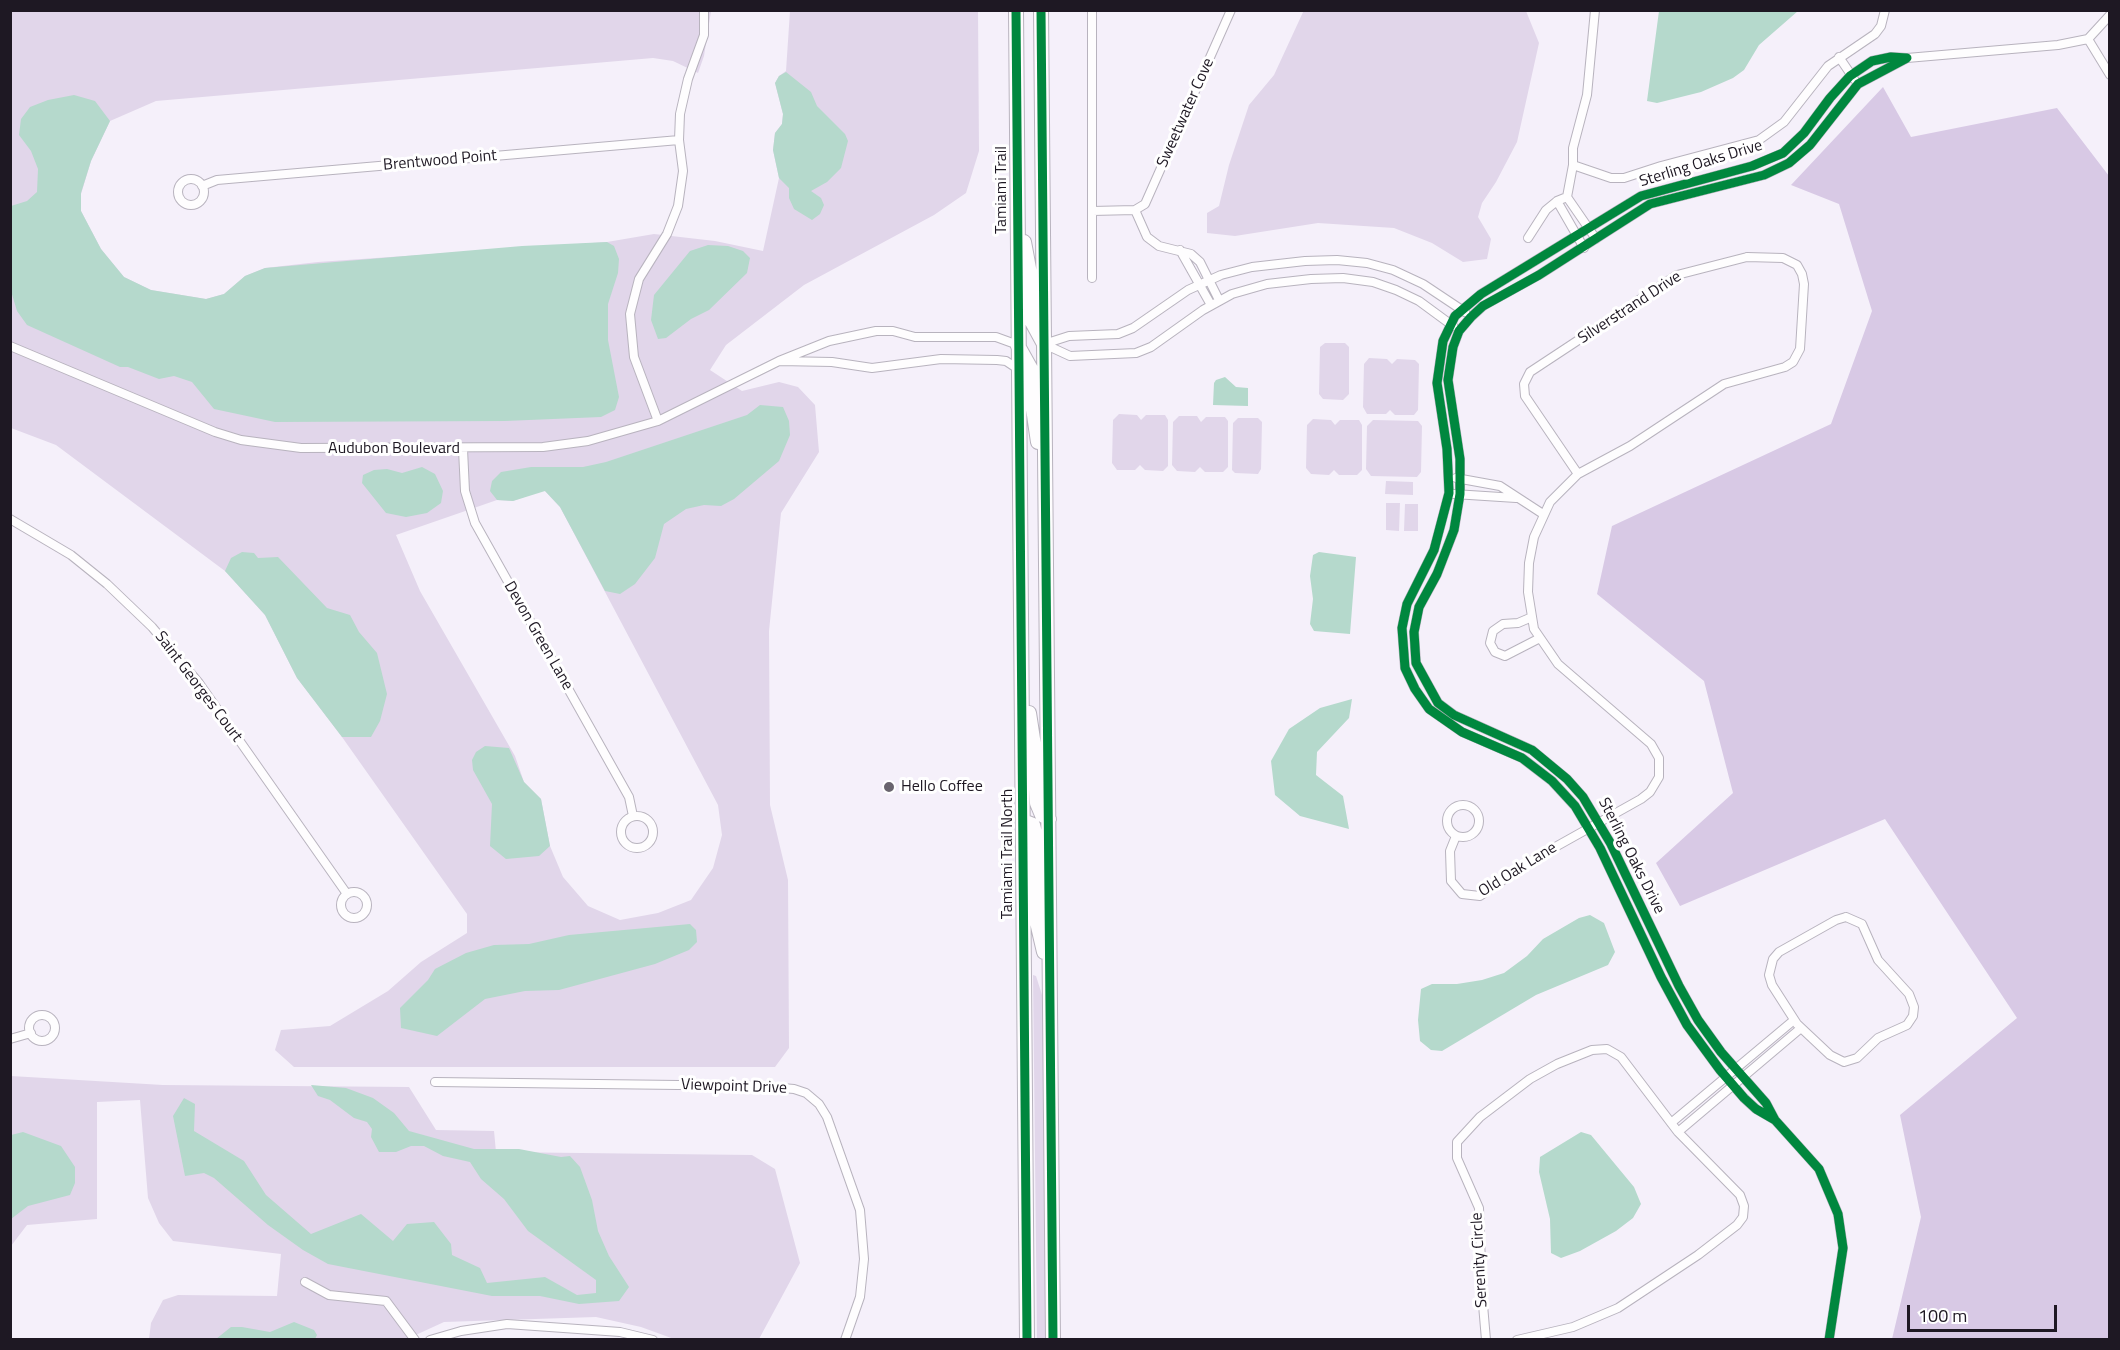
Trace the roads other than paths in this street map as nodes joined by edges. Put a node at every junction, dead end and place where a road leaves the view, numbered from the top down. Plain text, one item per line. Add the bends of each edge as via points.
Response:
1 (704, 10) edge
2 (1016, 10) edge
3 (1041, 10) edge
4 (1092, 10) edge
5 (1231, 10) edge
6 (1595, 10) edge
7 (1885, 10) edge
8 (2109, 15) edge
9 (2088, 39) junction
10 (1839, 57) junction
11 (1907, 57) junction
12 (1851, 75) junction
13 (2109, 75) edge
14 (1858, 84) junction
15 (678, 140) junction
16 (1573, 165) junction
17 (202, 186) dead end
18 (1568, 197) junction
19 (1557, 201) junction
20 (1017, 210) junction
21 (1135, 210) junction
22 (1092, 211) junction
23 (1589, 229) junction
24 (1577, 237) junction
25 (1528, 238) dead end
26 (1596, 239) junction
27 (1584, 248) junction
28 (1180, 250) junction
29 (1092, 278) dead end
30 (1210, 279) junction
31 (1198, 285) junction
32 (1219, 300) junction
33 (1211, 305) junction
34 (1462, 310) junction
35 (1472, 317) junction
36 (1450, 324) junction
37 (1460, 332) junction
38 (1044, 344) junction
39 (1018, 345) junction
40 (10, 346) edge
41 (779, 361) junction
42 (1018, 369) junction
43 (657, 421) junction
44 (463, 448) junction
45 (1578, 474) junction
46 (1449, 477) junction
47 (1461, 479) junction
48 (1046, 492) junction
49 (1449, 493) junction
50 (1460, 494) junction
51 (1517, 498) junction
52 (1543, 514) junction
53 (10, 519) edge
54 (1532, 617) junction
55 (1540, 638) junction
56 (1022, 663) junction
57 (633, 816) dead end
58 (1049, 819) junction
59 (1023, 821) junction
60 (1598, 822) junction
61 (1588, 828) junction
62 (1456, 836) dead end
63 (347, 894) dead end
64 (1050, 980) junction
65 (1794, 1020) junction
66 (1801, 1028) junction
67 (31, 1033) dead end
68 (10, 1038) edge
69 (1736, 1068) junction
70 (1726, 1077) junction
71 (1743, 1077) junction
72 (435, 1082) dead end
73 (1733, 1085) junction
74 (1776, 1120) junction
75 (1671, 1123) junction
76 (1678, 1132) junction
77 (305, 1282) dead end
78 (415, 1340) edge
79 (430, 1340) edge
80 (653, 1340) edge
81 (845, 1340) edge
82 (1027, 1340) edge
83 (1053, 1340) edge
84 (1486, 1340) edge
85 (1517, 1340) edge
86 (1829, 1340) edge

1 - 15 street via 704,35 683,97
2 - 20 main road, Tamiami Trail
3 - 38 main road
4 - 22 street
5 - 21 street, Sweetwater Cove via 1145,204
6 - 16 street via 1587,95 1573,148
7 - 10 street via 1875,34
8 - 9 street
9 - 11 street, Sterling Oaks Drive via 2058,45
9 - 13 street
10 - 12 street
10 - 16 street via 1814,81 1784,122 1759,140 1624,178 1611,178
11 - 12 street, Sterling Oaks Drive via 1872,61
11 - 14 street, Sterling Oaks Drive
12 - 14 street
12 - 23 street, Sterling Oaks Drive via 1783,153 1752,166 1656,190
14 - 26 street, Sterling Oaks Drive via 1809,145 1789,163 1764,175 1650,204
15 - 17 street, Brentwood Point via 217,180
15 - 43 street via 683,171 678,206 667,234 639,279 630,314 634,357
16 - 18 street
18 - 19 street
18 - 23 street
19 - 24 street
19 - 25 street via 1546,210
20 - 38 main road via 1031,279 1032,322
20 - 39 main road, Tamiami Trail
21 - 22 street
21 - 28 street via 1147,237 1159,246
22 - 29 street
23 - 24 street, Sterling Oaks Drive
23 - 26 street
24 - 27 street
24 - 34 street, Sterling Oaks Drive via 1481,294
26 - 27 street, Sterling Oaks Drive
27 - 35 street, Sterling Oaks Drive via 1483,306
28 - 30 street via 1200,261
28 - 31 street
30 - 31 street
30 - 32 street
30 - 34 street via 1272,264 1337,260 1367,263 1423,284
31 - 33 street
31 - 38 street via 1118,334 1069,336
32 - 33 street
32 - 36 street via 1267,284 1343,278 1396,290
33 - 38 street via 1151,347 1136,353 1070,356
34 - 35 street
34 - 36 street, Sterling Oaks Drive
35 - 37 street, Sterling Oaks Drive
36 - 37 street
36 - 46 street, Sterling Oaks Drive via 1440,354 1437,383
37 - 47 street, Sterling Oaks Drive via 1453,347 1448,380
38 - 48 main road
39 - 41 street, Audubon Boulevard via 996,337 915,337 876,331 829,341
39 - 42 main road, Tamiami Trail
39 - 48 main road via 1032,371 1032,401
40 - 44 street, Audubon Boulevard via 191,423 241,440 301,448
41 - 42 street, Audubon Boulevard via 872,368 941,359 997,360
41 - 43 street, Audubon Boulevard
42 - 56 main road, Tamiami Trail North
43 - 44 street, Audubon Boulevard via 571,444
44 - 57 street, Devon Green Lane via 465,491 475,523 629,797
45 - 45 street, Silverstrand Drive via 1630,446 1724,384 1793,362 1800,349 1804,284 1797,266 1784,258 1747,257 1684,272 1530,372 1524,384 1525,396
45 - 52 street, Silverstrand Drive
46 - 47 street
46 - 49 street, Sterling Oaks Drive
47 - 50 street, Sterling Oaks Drive
47 - 51 street via 1500,486
48 - 58 main road
49 - 50 street
49 - 61 street, Sterling Oaks Drive via 1434,549 1404,616 1401,639 1409,678 1438,717 1539,769 1564,793
50 - 51 street
50 - 60 street, Sterling Oaks Drive via 1454,530 1415,618 1416,663 1438,703 1454,715 1532,750 1567,778
51 - 52 street
52 - 54 street, Silverstrand Drive via 1528,563
53 - 63 street, Saint Georges Court via 71,555 152,627 199,683
54 - 55 street, Silverstrand Drive
54 - 55 street via 1503,624 1493,631 1490,643 1495,652 1505,656
55 - 60 street, Silverstrand Drive via 1558,664 1651,744 1659,758 1659,777 1650,792
56 - 58 main road via 1035,753 1037,803 1042,815
56 - 59 main road, Tamiami Trail North
58 - 64 main road
59 - 64 main road via 1033,825 1036,837 1037,922
59 - 82 main road, Tamiami Trail North
60 - 61 street, Old Oak Lane
60 - 69 street, Sterling Oaks Drive via 1698,1020
61 - 62 street, Old Oak Lane via 1474,898 1457,891 1451,881 1450,851
61 - 70 street, Sterling Oaks Drive via 1677,1007
64 - 83 main road
65 - 66 street
65 - 66 street via 1771,982 1773,959 1836,920 1857,920 1878,960 1911,996 1913,1016 1907,1024 1878,1038 1849,1061 1834,1059
65 - 69 street
66 - 71 street
67 - 68 street
69 - 70 street
69 - 71 street, Sterling Oaks Drive
70 - 73 street, Sterling Oaks Drive
70 - 75 street
71 - 73 street
71 - 74 street, Sterling Oaks Drive
72 - 81 street, Viewpoint Drive via 759,1086 806,1093 827,1118 860,1210 864,1258 860,1297
73 - 74 street, Sterling Oaks Drive via 1756,1109
73 - 76 street
74 - 86 street, Sterling Oaks Drive via 1819,1169 1838,1214 1843,1248
75 - 76 street, Serenity Circle
75 - 84 street, Serenity Circle via 1621,1057 1597,1048 1530,1079 1461,1134 1457,1158 1479,1208
76 - 85 street, Serenity Circle via 1740,1195 1744,1206 1740,1222 1671,1275 1618,1308 1573,1327
77 - 78 street via 329,1295 386,1301
79 - 80 street via 507,1324 620,1332

